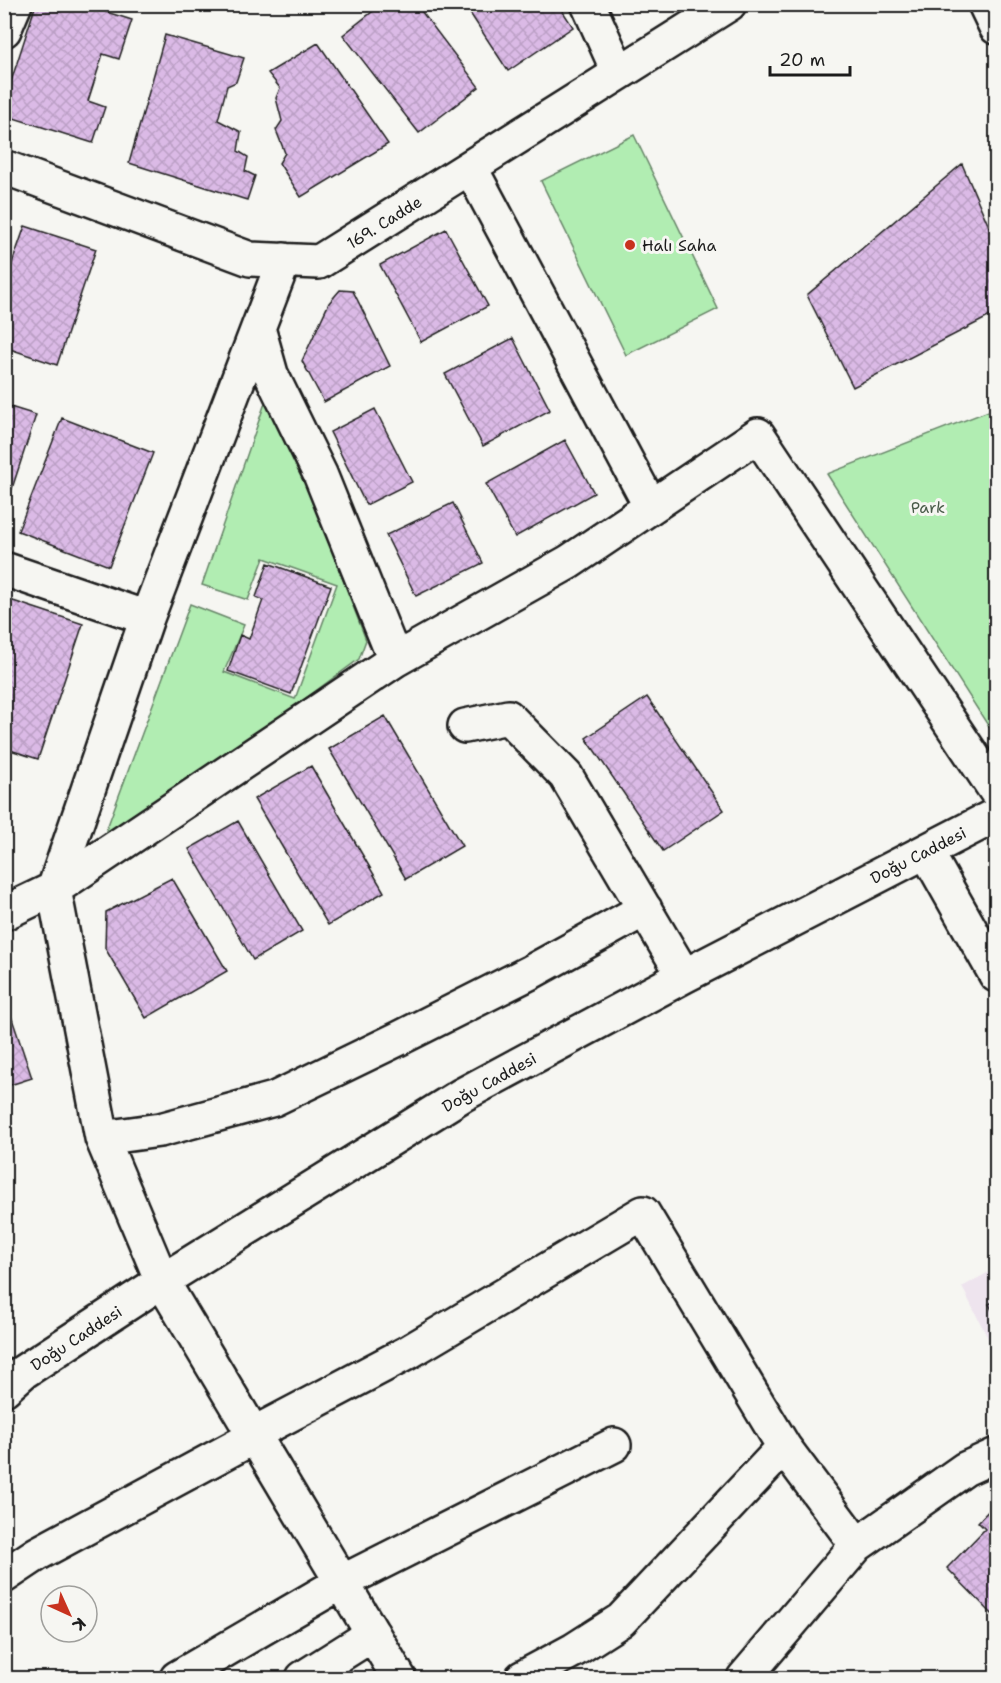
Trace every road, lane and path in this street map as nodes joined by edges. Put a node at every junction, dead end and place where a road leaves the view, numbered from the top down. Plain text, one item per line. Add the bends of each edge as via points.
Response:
1 (15, 4) edge
2 (588, 4) edge
3 (729, 4) edge
4 (985, 4) edge
5 (996, 27) edge
6 (4, 30) edge
7 (619, 73) junction
8 (4, 167) edge
9 (470, 167) junction
10 (284, 260) junction
11 (258, 328) junction
12 (651, 507) junction
13 (4, 569) edge
14 (147, 618) junction
15 (395, 660) junction
16 (465, 726) dead end
17 (996, 791) edge
18 (996, 815) edge
19 (926, 851) junction
20 (54, 889) junction
21 (645, 909) junction
22 (4, 913) edge
23 (996, 975) edge
24 (684, 976) junction
25 (102, 1138) junction
26 (162, 1281) junction
27 (11, 1379) edge
28 (254, 1435) junction
29 (615, 1445) dead end
30 (784, 1448) junction
31 (996, 1455) edge
32 (856, 1545) junction
33 (4, 1576) edge
34 (342, 1582) junction
35 (373, 1634) junction
36 (177, 1678) edge
37 (303, 1678) edge
38 (399, 1678) edge
39 (522, 1678) edge
40 (744, 1678) edge

1 - 6 street
2 - 7 street
3 - 7 street, 169. Cadde
4 - 5 street
7 - 9 street, 169. Cadde
8 - 10 street, 169. Cadde via 250,259
9 - 10 street, 169. Cadde via 319,262
9 - 12 street
10 - 11 street
11 - 14 street
11 - 15 street via 271,374 320,474
12 - 15 street via 569,562
12 - 17 street via 758,435
13 - 14 street
14 - 20 street
15 - 20 street
16 - 21 street via 508,717 566,776
18 - 19 street, Doğu Caddesi
19 - 23 street
19 - 24 street, Doğu Caddesi
20 - 22 street
20 - 25 street
21 - 24 street
21 - 25 street via 520,977 274,1099 159,1130
24 - 26 street, Doğu Caddesi via 462,1095
25 - 26 street
26 - 27 street, Doğu Caddesi
26 - 28 street
28 - 30 street via 407,1353 643,1213
28 - 33 street
28 - 34 street
29 - 34 street
30 - 32 street
30 - 39 street via 621,1620
31 - 32 street via 965,1469
32 - 40 street
34 - 35 street
34 - 36 street
35 - 37 street
35 - 38 street

